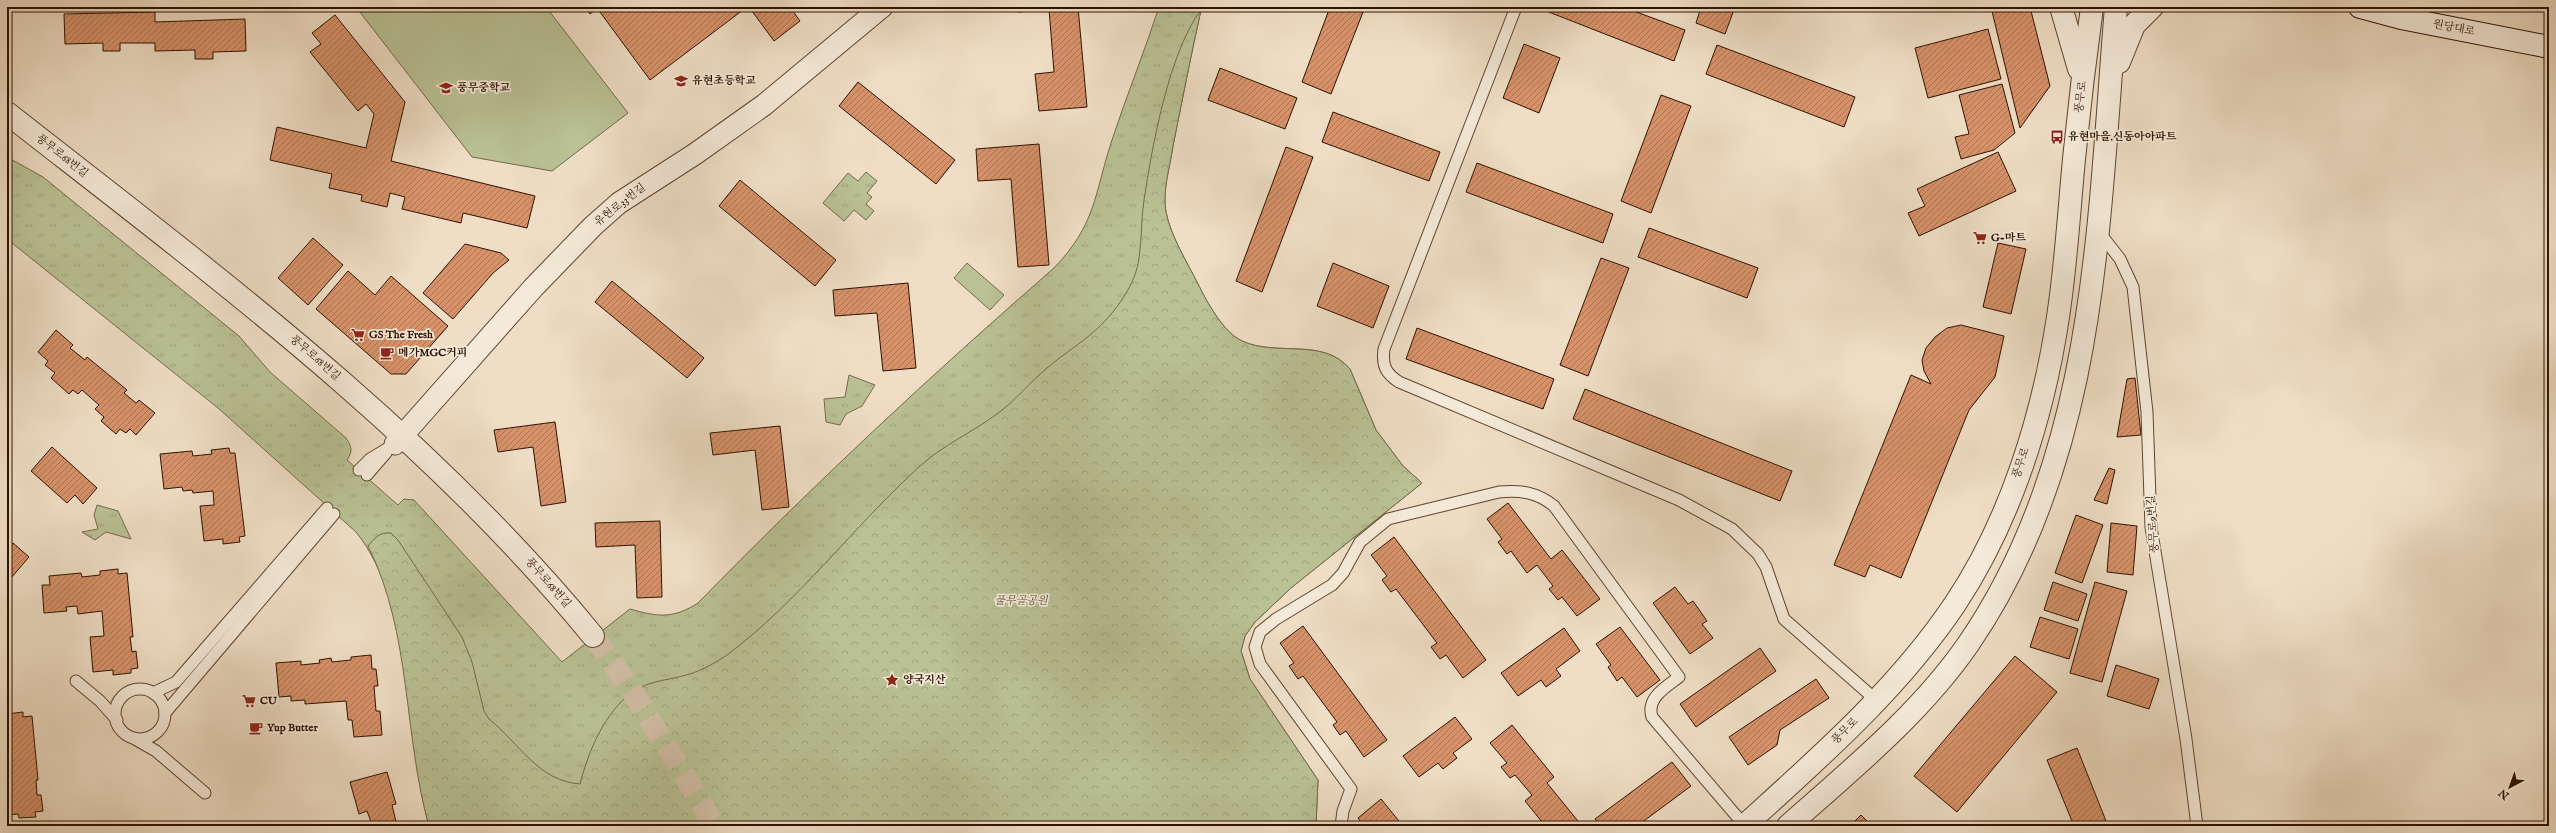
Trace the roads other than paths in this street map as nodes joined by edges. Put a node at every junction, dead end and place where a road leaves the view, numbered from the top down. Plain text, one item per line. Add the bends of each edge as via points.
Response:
1 (882, 7) edge
2 (1516, 7) edge
3 (2061, 7) edge
4 (2092, 7) edge
5 (2116, 7) edge
6 (2152, 7) edge
7 (2360, 7) edge
8 (2549, 47) edge
9 (2082, 82) junction
10 (2109, 90) junction
11 (7, 113) edge
12 (7, 126) edge
13 (2097, 230) junction
14 (399, 439) junction
15 (363, 473) dead end
16 (588, 640) tunnel mouth
17 (76, 681) dead end
18 (153, 692) junction
19 (122, 697) junction
20 (1876, 700) junction
21 (100, 701) junction
22 (165, 713) junction
23 (117, 720) junction
24 (161, 728) junction
25 (133, 737) junction
26 (156, 751) junction
27 (205, 793) dead end
28 (1341, 826) edge
29 (1744, 826) edge
30 (1788, 826) edge
31 (2197, 826) edge

1 - 14 street, 유현로33번길 via 764,105 619,203 593,226 533,288
2 - 20 lane via 1384,349 1384,368 1398,382 1679,500 1732,529 1758,554 1766,567 1784,620
3 - 9 street
4 - 9 street, 풍무로
5 - 10 street
6 - 10 street via 2134,25
7 - 8 street, 원당대로 via 2401,18
9 - 20 street, 풍무로 via 2058,316 2042,397 2026,452 1992,534 1956,603 1925,645
10 - 13 street
11 - 14 street, 풍무로68번길 via 264,314
12 - 14 street, 풍무로68번길 via 206,281
13 - 30 street via 2085,338 2069,414 2036,512 1995,600 1969,643 1929,693
13 - 31 lane, 풍무로9번길 via 2120,259 2133,287 2147,412 2151,527 2186,739
14 - 15 lane
14 - 16 street, 풍무로68번길
17 - 21 lane
18 - 19 lane via 137,689
18 - 22 lane via 159,698
18 - 22 lane via 176,682 330,511
19 - 21 lane
19 - 23 lane via 116,712
20 - 29 street, 풍무로 via 1814,762
21 - 23 lane
22 - 24 lane
23 - 25 lane via 120,728
24 - 25 lane via 148,738
24 - 26 lane
25 - 26 lane
26 - 27 lane
28 - 29 lane via 1351,789 1260,664 1255,647 1260,632 1332,585 1343,573 1360,542 1388,519 1513,491 1537,495 1554,506 1679,677 1662,690 1652,702 1652,717

